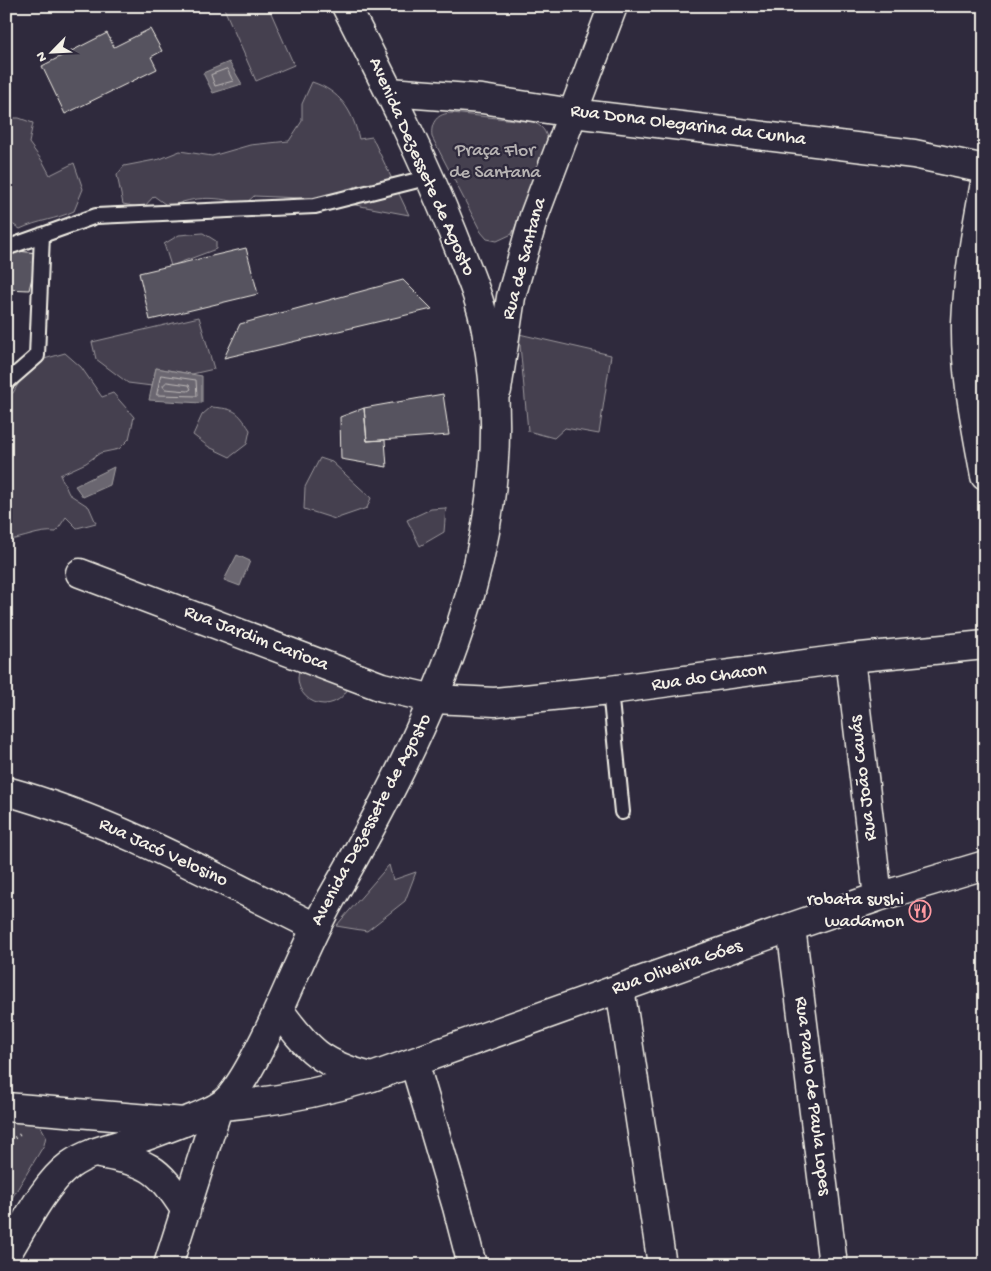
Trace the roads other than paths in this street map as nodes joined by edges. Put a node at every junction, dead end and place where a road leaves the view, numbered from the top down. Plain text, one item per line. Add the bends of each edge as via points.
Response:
1 (346, 6) edge
2 (613, 6) edge
3 (390, 92) junction
4 (573, 113) junction
5 (985, 169) edge
6 (430, 177) junction
7 (985, 183) edge
8 (42, 235) junction
9 (6, 248) edge
10 (6, 383) edge
11 (495, 404) junction
12 (985, 476) edge
13 (80, 573) dead end
14 (985, 645) edge
15 (850, 658) junction
16 (610, 690) junction
17 (434, 699) junction
18 (6, 791) edge
19 (622, 812) dead end
20 (985, 865) edge
21 (878, 898) junction
22 (316, 926) junction
23 (791, 927) junction
24 (620, 988) junction
25 (279, 1010) junction
26 (414, 1062) junction
27 (372, 1077) junction
28 (6, 1107) edge
29 (220, 1107) junction
30 (184, 1122) junction
31 (94, 1153) junction
32 (186, 1211) junction
33 (6, 1255) edge
34 (168, 1265) edge
35 (472, 1265) edge
36 (662, 1265) edge
37 (833, 1265) edge

1 - 3 street, Avenida Dezessete de Agosto
2 - 4 street, Rua de Santana
3 - 4 street, Rua Dona Olegarina da Cunha via 482,99
3 - 6 street, Avenida Dezessete de Agosto
4 - 5 street, Rua Dona Olegarina da Cunha via 914,154
4 - 11 street, Rua de Santana via 534,216 512,297
6 - 8 lane via 315,206 96,216
6 - 11 street, Avenida Dezessete de Agosto via 471,279 484,321
7 - 12 street via 968,285 966,326 973,410
8 - 9 lane
8 - 10 lane via 37,356
11 - 17 street, Avenida Dezessete de Agosto via 490,512 458,635
13 - 17 street, Rua Jardim Carioca via 382,687
14 - 15 street, Rua do Chacon
15 - 16 street, Rua do Chacon
15 - 21 street, Rua João Cauás
16 - 17 street, Rua do Chacon via 495,702
16 - 19 lane
17 - 22 street, Avenida Dezessete de Agosto via 409,758
18 - 22 street, Rua Jacó Velosino via 112,828
20 - 21 street, Rua Oliveira Góes
21 - 23 street, Rua Oliveira Góes
22 - 25 street, Avenida Dezessete de Agosto
23 - 24 street, Rua Oliveira Góes
23 - 37 street, Rua Paulo de Paula Lopes
24 - 26 street, Rua Oliveira Góes
24 - 36 street
25 - 27 street via 300,1038 321,1058 343,1070
25 - 29 street, Avenida Dezessete de Agosto via 234,1093
26 - 27 street, Rua Oliveira Góes
26 - 35 street
27 - 29 street, Rua Oliveira Góes via 259,1103
28 - 30 street
29 - 30 street, Avenida Dezessete de Agosto
29 - 32 street
30 - 31 street, Avenida Dezessete de Agosto
31 - 32 street via 140,1163 156,1171 168,1182
31 - 33 street, Avenida Dezessete de Agosto via 70,1165 62,1173 37,1205
32 - 34 street

